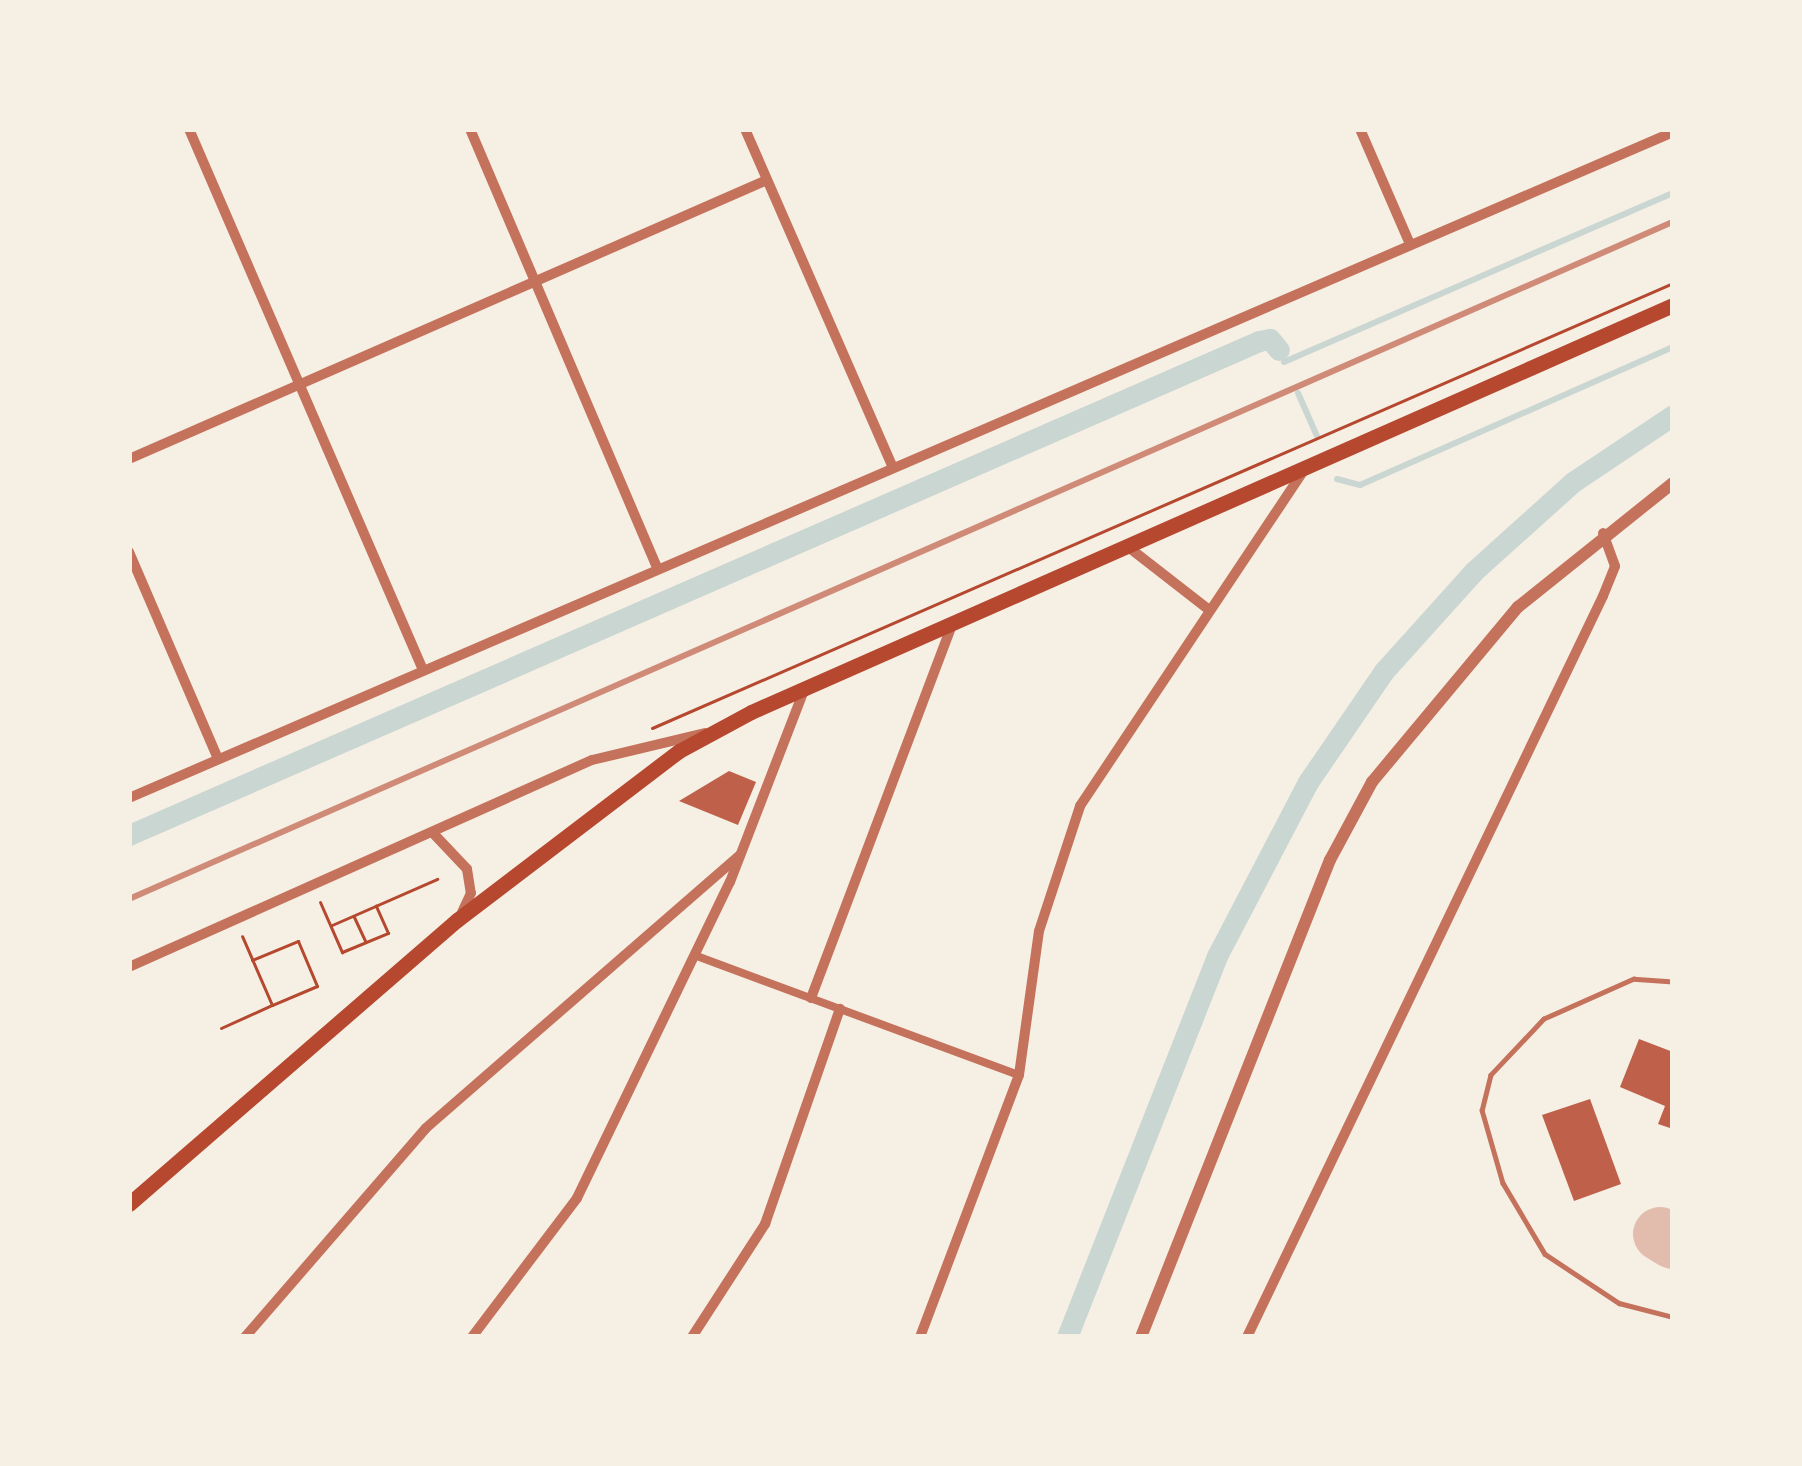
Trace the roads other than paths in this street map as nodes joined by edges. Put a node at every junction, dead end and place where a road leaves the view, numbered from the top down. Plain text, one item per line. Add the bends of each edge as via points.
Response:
1 (189, 129) edge
2 (470, 129) edge
3 (746, 129) edge
4 (1360, 129) edge
5 (1673, 132) edge
6 (767, 180) junction
7 (1411, 244) junction
8 (535, 281) junction
9 (1673, 305) edge
10 (300, 384) junction
11 (129, 459) edge
12 (892, 466) junction
13 (1307, 466) junction
14 (1673, 483) edge
15 (1603, 533) junction
16 (1127, 546) junction
17 (129, 552) edge
18 (657, 568) junction
19 (1208, 609) junction
20 (953, 623) junction
21 (423, 670) junction
22 (805, 688) junction
23 (715, 731) junction
24 (218, 759) junction
25 (129, 798) edge
26 (432, 832) junction
27 (743, 853) junction
28 (457, 920) junction
29 (693, 954) junction
30 (129, 967) edge
31 (1673, 982) edge
32 (811, 998) junction
33 (839, 1009) junction
34 (1019, 1075) junction
35 (129, 1204) edge
36 (1673, 1317) edge
37 (245, 1337) edge
38 (472, 1337) edge
39 (692, 1337) edge
40 (920, 1337) edge
41 (1141, 1337) edge
42 (1246, 1337) edge

1 - 10 street
2 - 8 street
3 - 6 street
4 - 7 street
5 - 7 street
6 - 8 street
6 - 12 street
7 - 12 street
8 - 10 street
8 - 18 street
9 - 13 main road
10 - 11 street
10 - 21 street
12 - 18 street
13 - 16 main road
13 - 19 street
14 - 15 street
15 - 41 street via 1517,607 1452,679 1350,821
15 - 42 street via 1615,566 1603,596
16 - 19 street
16 - 20 main road
17 - 24 street
18 - 21 street
19 - 34 street via 1067,834 1039,931
20 - 22 main road
20 - 32 street
21 - 24 street
22 - 23 main road
22 - 27 street
23 - 26 street via 615,752
23 - 28 main road via 605,801
24 - 25 street
26 - 28 street via 467,868 470,893
26 - 30 street
27 - 29 street
27 - 37 street via 426,1128
28 - 35 main road
29 - 32 street
29 - 38 street via 565,1220
31 - 36 lane via 1634,979 1544,1018 1491,1075 1482,1110 1503,1183 1545,1254 1619,1303
32 - 33 street
33 - 34 street
33 - 39 street via 774,1204 746,1264
34 - 40 street

